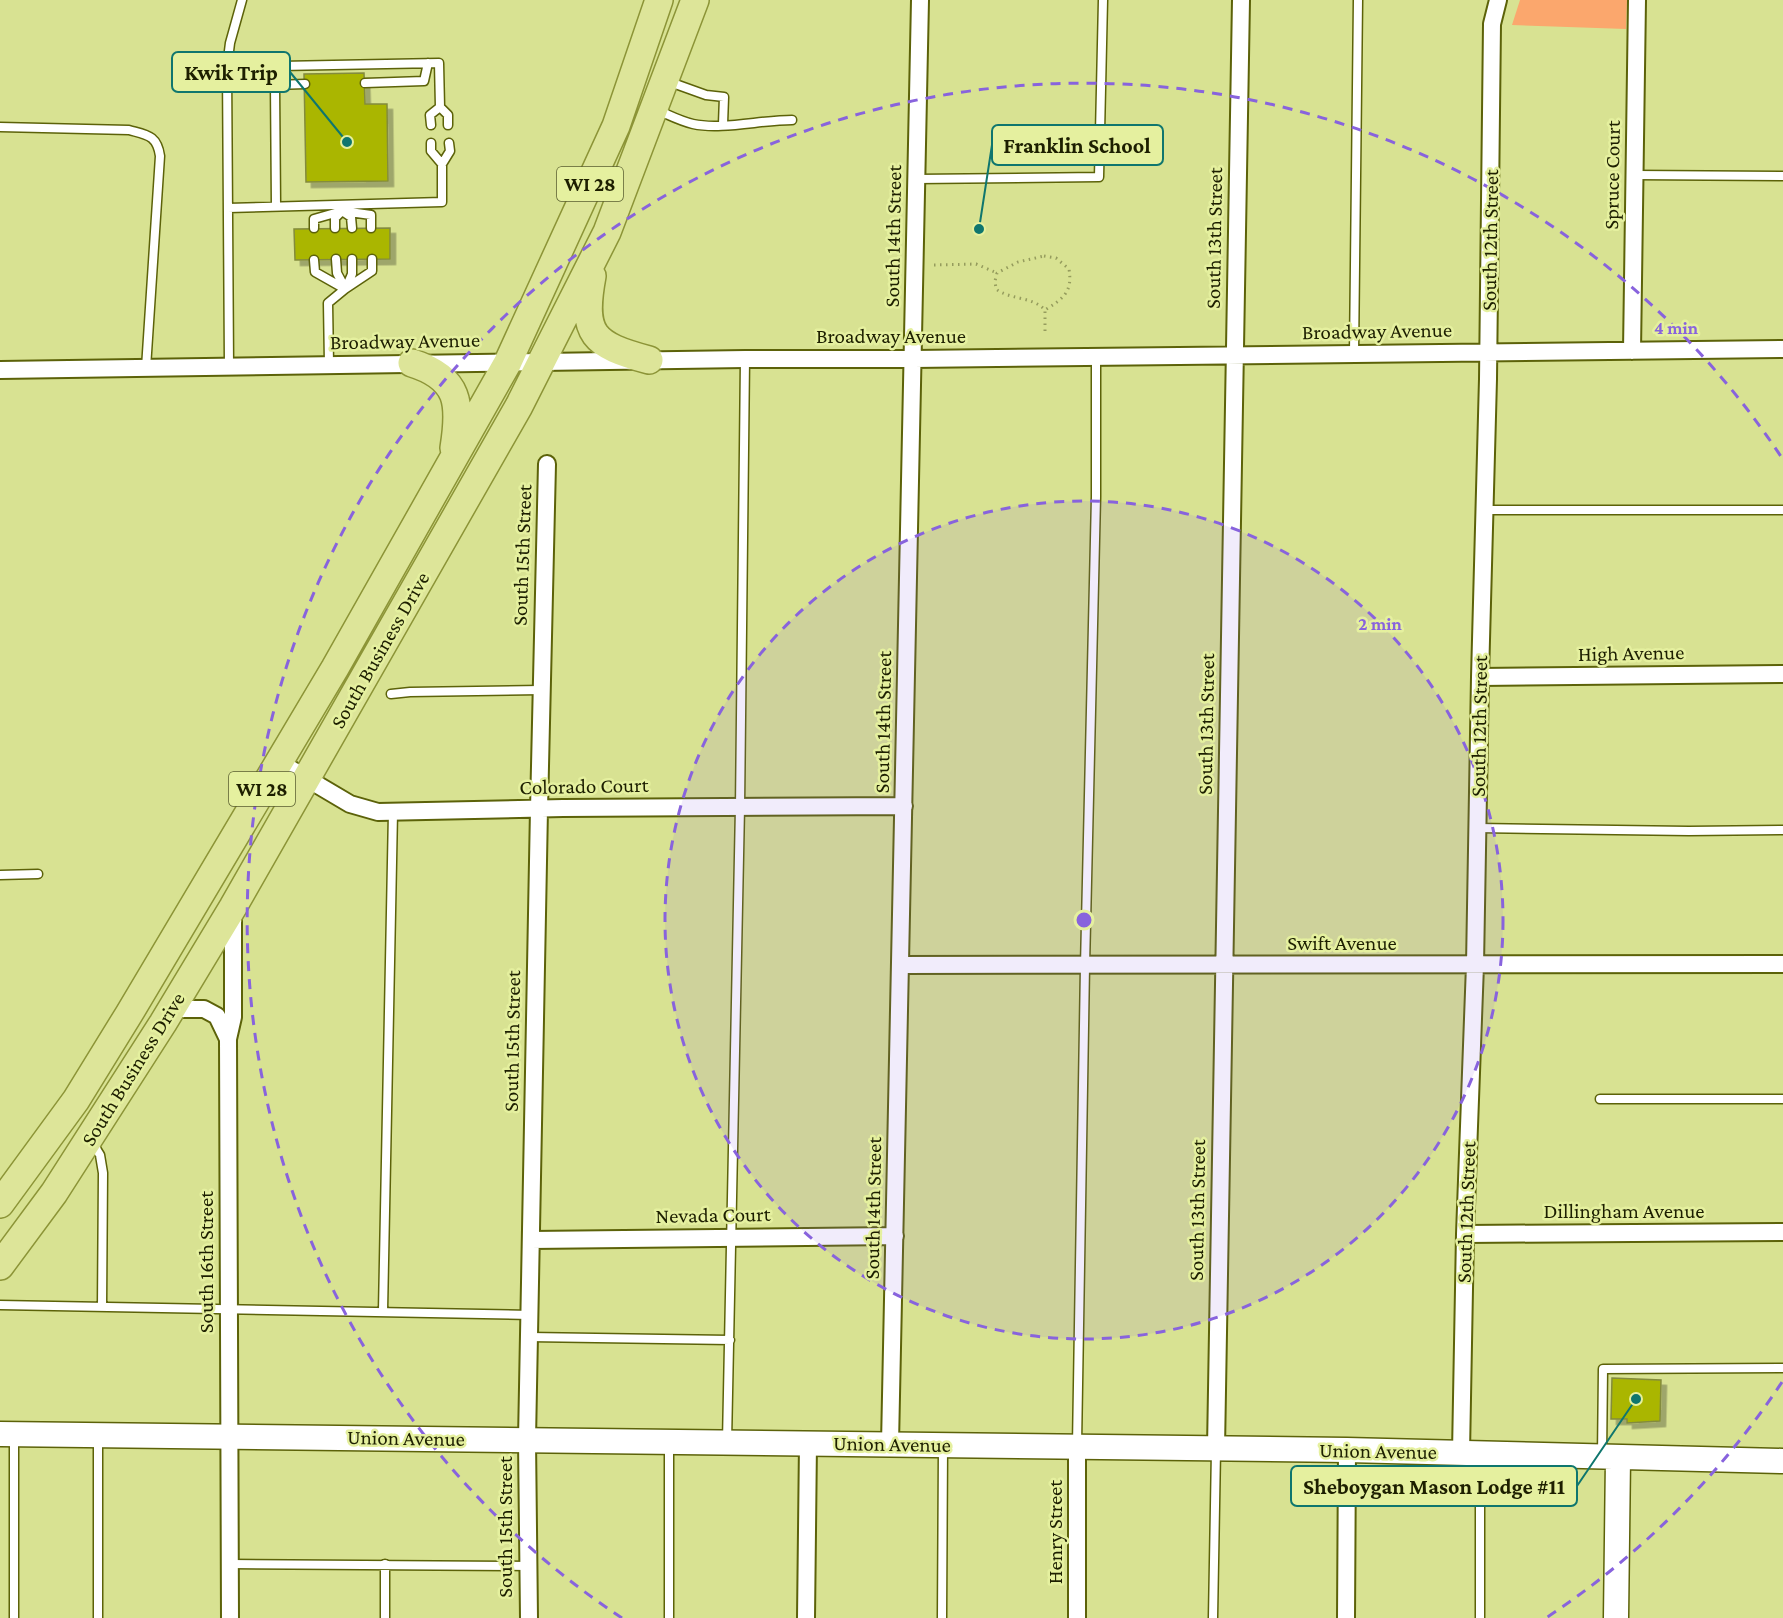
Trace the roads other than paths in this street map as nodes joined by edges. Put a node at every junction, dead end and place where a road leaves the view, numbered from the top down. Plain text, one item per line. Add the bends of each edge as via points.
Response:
1 (242, 0) edge
2 (659, 0) edge
3 (694, 0) edge
4 (920, 0) edge
5 (1103, 0) edge
6 (1241, 0) edge
7 (1358, 0) edge
8 (1492, 0) edge
9 (1498, 0) edge
10 (1637, 0) edge
11 (1492, 24) junction
12 (428, 63) junction
13 (227, 67) junction
14 (238, 67) junction
15 (665, 81) junction
16 (364, 83) dead end
17 (305, 84) dead end
18 (275, 85) junction
19 (440, 107) junction
20 (654, 109) junction
21 (792, 120) dead end
22 (723, 124) junction
23 (431, 125) dead end
24 (448, 125) dead end
25 (0, 127) edge
26 (431, 143) dead end
27 (449, 143) dead end
28 (442, 164) junction
29 (1635, 175) junction
30 (1783, 176) edge
31 (916, 179) junction
32 (276, 206) junction
33 (228, 208) junction
34 (342, 208) junction
35 (314, 228) dead end
36 (335, 228) dead end
37 (352, 228) dead end
38 (371, 228) dead end
39 (597, 252) junction
40 (336, 259) dead end
41 (352, 259) dead end
42 (372, 259) dead end
43 (314, 260) dead end
44 (345, 289) junction
45 (1783, 349) edge
46 (1632, 351) junction
47 (1488, 352) junction
48 (1354, 353) junction
49 (1235, 355) junction
50 (1096, 357) junction
51 (745, 359) junction
52 (914, 359) junction
53 (649, 360) junction
54 (543, 361) junction
55 (508, 362) junction
56 (411, 363) junction
57 (329, 364) junction
58 (229, 366) junction
59 (146, 368) junction
60 (0, 370) edge
61 (451, 462) junction
62 (547, 464) dead end
63 (1485, 510) junction
64 (1783, 510) edge
65 (1783, 674) edge
66 (1480, 677) junction
67 (541, 690) junction
68 (391, 694) dead end
69 (279, 762) junction
70 (307, 779) junction
71 (904, 806) junction
72 (740, 807) junction
73 (539, 809) junction
74 (393, 812) junction
75 (1477, 828) junction
76 (1783, 830) edge
77 (38, 874) dead end
78 (0, 875) edge
79 (233, 907) junction
80 (1783, 964) edge
81 (900, 965) junction
82 (1475, 965) junction
83 (1085, 966) junction
84 (1224, 966) junction
85 (171, 1008) junction
86 (228, 1039) junction
87 (1783, 1099) edge
88 (1600, 1100) dead end
89 (90, 1137) junction
90 (0, 1204) edge
91 (1783, 1232) edge
92 (1465, 1234) junction
93 (895, 1236) junction
94 (732, 1237) junction
95 (531, 1240) junction
96 (0, 1266) edge
97 (0, 1305) edge
98 (102, 1307) junction
99 (229, 1310) junction
100 (383, 1311) junction
101 (530, 1315) junction
102 (529, 1337) junction
103 (729, 1340) junction
104 (1783, 1368) edge
105 (7, 1434) edge
106 (98, 1435) junction
107 (229, 1436) junction
108 (527, 1440) junction
109 (669, 1442) junction
110 (727, 1442) junction
111 (808, 1443) junction
112 (890, 1444) junction
113 (943, 1445) junction
114 (1077, 1446) junction
115 (1216, 1448) junction
116 (1347, 1450) junction
117 (1471, 1454) junction
118 (1610, 1458) junction
119 (1783, 1461) edge
120 (230, 1564) junction
121 (385, 1564) junction
122 (528, 1566) junction
123 (14, 1618) edge
124 (98, 1618) edge
125 (230, 1618) edge
126 (385, 1618) edge
127 (529, 1618) edge
128 (669, 1618) edge
129 (806, 1618) edge
130 (942, 1618) edge
131 (1077, 1618) edge
132 (1213, 1618) edge
133 (1346, 1618) edge
134 (1479, 1618) edge
135 (1616, 1618) edge

1 - 13 lane
2 - 55 main road, South Business Drive / WI 28 via 616,126
3 - 15 main road, South Business Drive / WI 28
4 - 31 street, South 14th Street
5 - 31 lane via 1099,177
6 - 49 street, South 13th Street
7 - 48 lane
8 - 11 lane
9 - 11 street, South 12th Street
10 - 29 street, Spruce Court
11 - 47 street, South 12th Street
12 - 14 lane
12 - 16 lane via 424,81
12 - 19 lane via 439,63
13 - 14 lane
13 - 33 lane
14 - 18 lane via 253,83
15 - 20 main road, South Business Drive / WI 28
15 - 22 lane via 724,97
17 - 18 lane
18 - 32 lane
19 - 23 lane via 430,116
19 - 24 lane via 448,115
20 - 22 lane via 692,124
20 - 39 main road, South Business Drive / WI 28
21 - 22 lane
25 - 59 lane via 129,130 150,135 158,146
26 - 28 lane via 431,152
27 - 28 lane via 450,151
28 - 34 lane via 442,202
29 - 30 lane
29 - 46 street, Spruce Court
31 - 52 street, South 14th Street
32 - 33 lane
32 - 34 lane
33 - 58 lane
34 - 35 lane via 314,219
34 - 36 lane via 335,218
34 - 37 lane via 351,217
34 - 38 lane via 371,215
39 - 53 main road via 589,292 589,324 605,345
39 - 54 main road, South Business Drive / WI 28
40 - 44 lane via 337,273
41 - 44 lane via 352,274
42 - 44 lane via 372,271
43 - 44 lane via 315,272
44 - 57 lane via 328,303
45 - 46 street, Broadway Avenue
46 - 47 street, Broadway Avenue
47 - 48 street, Broadway Avenue
47 - 63 street, South 12th Street
48 - 49 street, Broadway Avenue
49 - 50 street, Broadway Avenue
49 - 84 street, South 13th Street
50 - 52 street, Broadway Avenue
50 - 83 lane
51 - 52 street, Broadway Avenue
51 - 53 street, Broadway Avenue
51 - 72 lane
52 - 71 street, South 14th Street
53 - 54 street, Broadway Avenue
54 - 55 street, Broadway Avenue
54 - 70 main road, South Business Drive / WI 28
55 - 56 street, Broadway Avenue
55 - 61 main road, South Business Drive / WI 28
56 - 57 street, Broadway Avenue
56 - 61 main road via 440,376 454,394 458,422
57 - 58 street, Broadway Avenue
58 - 59 street, Broadway Avenue
59 - 60 street, Broadway Avenue
61 - 69 main road, South Business Drive / WI 28
62 - 67 street, South 15th Street
63 - 64 lane
63 - 66 street, South 12th Street
65 - 66 street, High Avenue
66 - 75 street, South 12th Street
67 - 68 lane
67 - 73 street, South 15th Street
69 - 70 street, Colorado Court
69 - 90 main road, South Business Drive / WI 28 via 76,1100
70 - 74 street, Colorado Court via 358,808
70 - 79 main road, South Business Drive / WI 28
71 - 72 street, Colorado Court
71 - 81 street, South 14th Street
72 - 73 street, Colorado Court
72 - 94 lane
73 - 74 street, Colorado Court
73 - 95 street, South 15th Street
74 - 100 lane
75 - 76 lane
75 - 82 street, South 12th Street
77 - 78 lane
79 - 85 main road, South Business Drive / WI 28
79 - 86 street, South 16th Street via 233,1017
80 - 82 street, Swift Avenue
81 - 83 street, Swift Avenue
81 - 93 street, South 14th Street
82 - 84 street, Swift Avenue
82 - 92 street, South 12th Street
83 - 84 street, Swift Avenue
83 - 114 lane
84 - 115 street, South 13th Street
85 - 86 street via 204,1008 217,1016
85 - 89 main road, South Business Drive / WI 28
86 - 99 street, South 16th Street
87 - 88 lane
89 - 96 main road, South Business Drive / WI 28
89 - 98 lane via 103,1169
91 - 92 street, Dillingham Avenue
92 - 117 street, South 12th Street
93 - 94 street, Nevada Court
93 - 112 street, South 14th Street
94 - 95 street, Nevada Court
94 - 103 lane
95 - 101 street, South 15th Street
97 - 98 lane
98 - 99 lane
99 - 100 lane
99 - 107 street, South 16th Street
100 - 101 lane
101 - 102 street, South 15th Street
102 - 103 lane
102 - 108 street, South 15th Street
103 - 110 lane
104 - 118 lane via 1603,1369
105 - 106 street, Union Avenue
105 - 123 lane
106 - 107 street, Union Avenue
106 - 124 lane
107 - 108 street, Union Avenue
107 - 120 street, South 16th Street
108 - 109 street, Union Avenue
108 - 122 street, South 15th Street
109 - 110 street, Union Avenue
109 - 128 lane
110 - 111 street, Union Avenue
111 - 112 street, Union Avenue
111 - 129 street
112 - 113 street, Union Avenue
113 - 114 street, Union Avenue
113 - 130 lane
114 - 115 street, Union Avenue
114 - 131 street, Henry Street
115 - 116 street, Union Avenue
115 - 132 lane
116 - 117 street, Union Avenue
116 - 133 street
117 - 118 street, Union Avenue
117 - 134 lane
118 - 119 street, Union Avenue
118 - 135 street
120 - 121 lane
120 - 125 street, South 16th Street
121 - 122 lane
121 - 126 lane
122 - 127 street, South 15th Street

